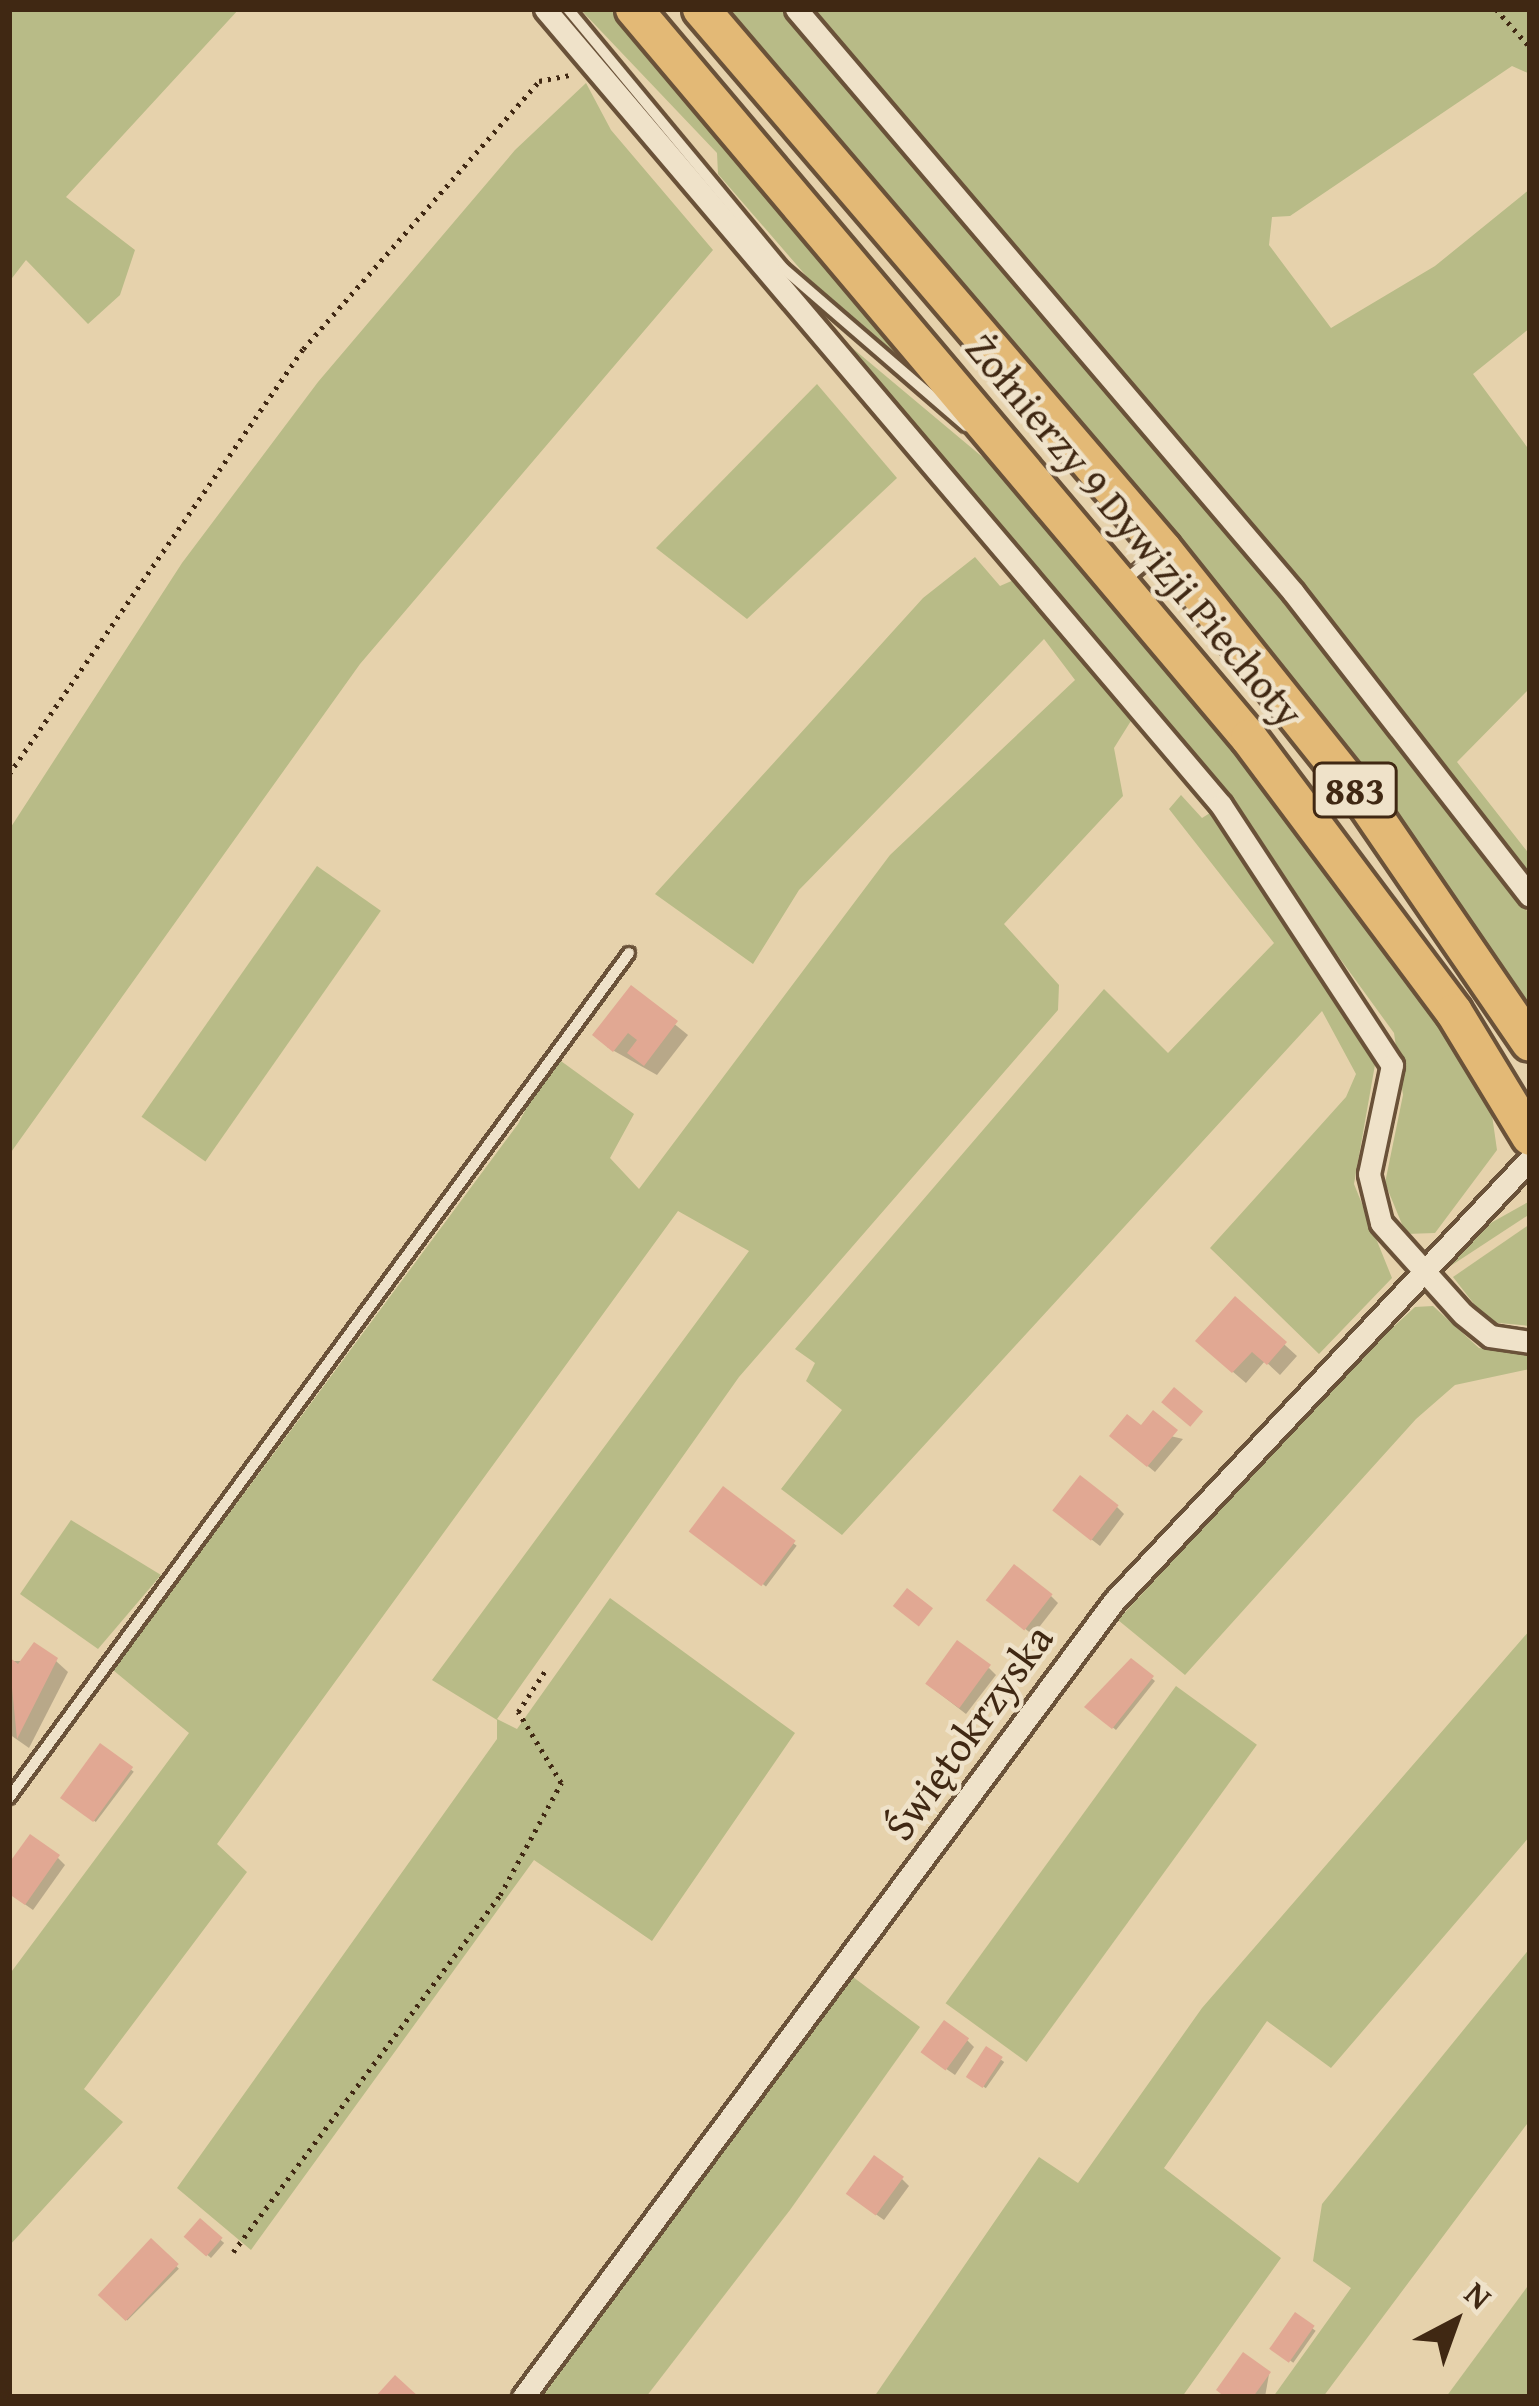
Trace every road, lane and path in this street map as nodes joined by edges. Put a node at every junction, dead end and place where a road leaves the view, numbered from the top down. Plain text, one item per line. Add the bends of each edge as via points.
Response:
1 (545, 9) edge
2 (568, 9) edge
3 (634, 9) edge
4 (701, 9) edge
5 (796, 9) edge
6 (1496, 9) edge
7 (1530, 47) edge
8 (599, 74) junction
9 (1069, 517) junction
10 (1162, 549) junction
11 (1123, 582) junction
12 (9, 774) edge
13 (1530, 896) edge
14 (629, 952) dead end
15 (1530, 1042) edge
16 (1530, 1137) edge
17 (1530, 1159) edge
18 (1421, 1268) junction
19 (1530, 1342) edge
20 (545, 1671) dead end
21 (9, 1798) edge
22 (233, 2252) dead end
23 (523, 2397) edge

1 - 8 street
2 - 9 lane via 815,301
3 - 9 highway, Żołnierzy 9 Dywizji Piechoty / 883
4 - 10 highway, Żołnierzy 9 Dywizji Piechoty / 883
5 - 13 street via 1293,592
6 - 7 path
8 - 12 path via 539,81 416,214 125,592
8 - 18 street via 1246,842 1392,1065 1369,1174 1381,1223
9 - 11 highway, Żołnierzy 9 Dywizji Piechoty / 883
10 - 11 lane
10 - 15 highway, Żołnierzy 9 Dywizji Piechoty / 883 via 1367,805
11 - 16 highway, Żołnierzy 9 Dywizji Piechoty / 883 via 1354,871
14 - 21 lane
17 - 18 street, Świętokrzyska
18 - 19 street via 1490,1336
18 - 23 street, Świętokrzyska via 1114,1601
20 - 22 path via 518,1712 558,1770 541,1821 500,1895

